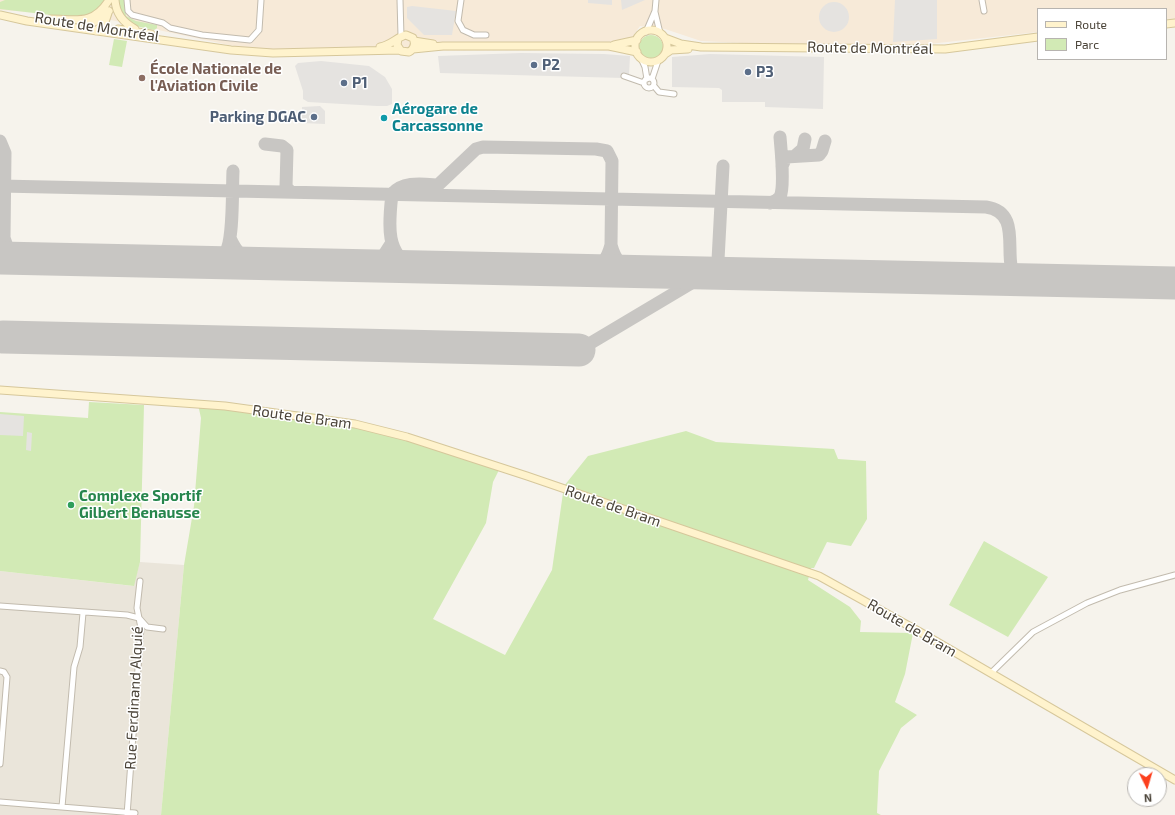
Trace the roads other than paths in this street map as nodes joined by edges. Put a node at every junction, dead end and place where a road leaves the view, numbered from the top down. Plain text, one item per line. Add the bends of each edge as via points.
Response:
1 (109, 0) edge
2 (114, 0) edge
3 (127, 0) edge
4 (261, 0) edge
5 (400, 0) edge
6 (461, 0) edge
7 (656, 0) edge
8 (982, 0) edge
9 (109, 11) junction
10 (655, 11) junction
11 (984, 11) dead end
12 (0, 15) edge
13 (0, 19) edge
14 (50, 19) junction
15 (27, 21) junction
16 (66, 25) junction
17 (88, 25) junction
18 (99, 29) junction
19 (139, 31) junction
20 (646, 32) junction
21 (486, 35) dead end
22 (662, 35) junction
23 (402, 37) junction
24 (1037, 37) edge
25 (637, 40) junction
26 (414, 41) junction
27 (192, 43) junction
28 (443, 46) junction
29 (609, 46) junction
30 (701, 47) junction
31 (413, 49) junction
32 (365, 50) junction
33 (399, 50) junction
34 (637, 52) junction
35 (665, 54) junction
36 (641, 58) junction
37 (658, 60) junction
38 (624, 76) dead end
39 (648, 80) junction
40 (654, 86) junction
41 (674, 94) dead end
42 (0, 390) edge
43 (1175, 575) edge
44 (140, 581) dead end
45 (0, 606) edge
46 (83, 613) junction
47 (138, 618) junction
48 (163, 629) dead end
49 (0, 671) edge
50 (991, 674) junction
51 (0, 764) edge
52 (1175, 780) edge
53 (0, 802) edge
54 (62, 807) junction
55 (135, 813) dead end
56 (127, 814) edge

1 - 14 main road via 104,9 89,19
2 - 9 main road
2 - 19 main road via 119,16 127,25
3 - 4 street via 128,11 132,15 163,23 170,28 202,35 250,40 259,30
5 - 23 street
6 - 21 street via 458,21 463,30 474,35
7 - 10 street
8 - 11 street
9 - 17 main road
9 - 18 main road
10 - 20 street
10 - 22 street
12 - 14 main road, Route de Montréal
12 - 15 main road, Route de Montréal
13 - 15 main road
14 - 17 main road, Route de Montréal
15 - 16 main road, Route de Montréal
16 - 17 main road
16 - 18 main road, Route de Montréal
17 - 18 main road, Route de Montréal
18 - 19 main road, Route de Montréal
18 - 27 main road, Route de Montréal
19 - 27 main road, Route de Montréal
20 - 22 main road via 655,31
20 - 25 main road
22 - 30 main road, Route de Montréal via 681,44
22 - 35 main road via 667,46
23 - 26 main road
23 - 32 main road, Route de Montréal via 391,44
23 - 33 main road via 397,45
24 - 30 main road, Route de Montréal via 945,49
25 - 29 main road
25 - 34 main road
26 - 28 main road
26 - 31 main road
27 - 32 main road, Route de Montréal via 231,50 273,53
28 - 29 main road
28 - 31 main road
29 - 34 main road
30 - 35 main road, Route de Montréal via 671,50
31 - 33 main road via 406,53
32 - 33 main road, Route de Montréal
34 - 36 main road
35 - 37 main road
36 - 37 main road via 649,62
36 - 39 street
37 - 39 street
38 - 39 street
39 - 40 street via 654,82
39 - 40 street via 648,88
40 - 41 street via 658,92
42 - 50 main road, Route de Bram via 225,406 348,423 407,437 820,576
43 - 50 street via 1087,602 1033,632
44 - 47 street, Rue Ferdinand Alquié
45 - 46 street
46 - 47 street
46 - 54 street via 80,647 74,667
47 - 48 street via 147,627
47 - 56 street, Rue Ferdinand Alquié via 141,628
49 - 51 street via 7,677
50 - 52 main road, Route de Bram
53 - 54 street
54 - 56 street
55 - 56 street

